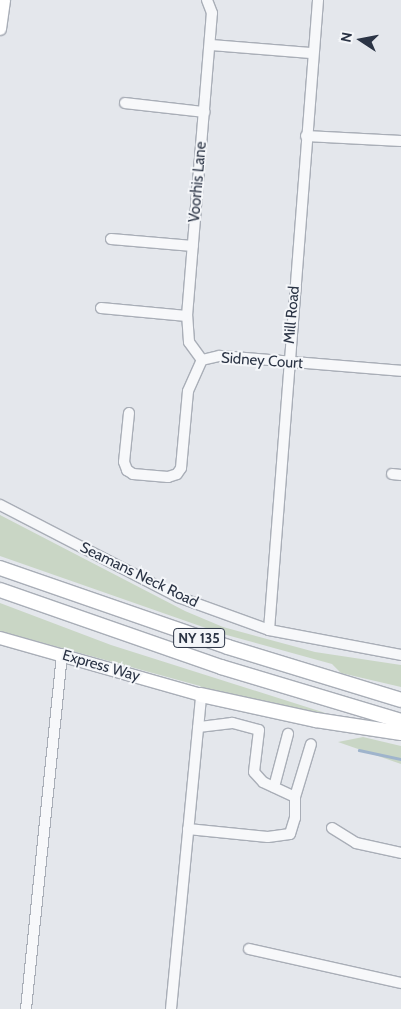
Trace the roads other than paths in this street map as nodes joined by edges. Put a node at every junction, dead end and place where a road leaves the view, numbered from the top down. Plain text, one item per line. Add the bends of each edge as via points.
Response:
1 (4, 0) edge
2 (207, 0) edge
3 (318, 0) edge
4 (0, 29) edge
5 (210, 45) junction
6 (312, 54) junction
7 (125, 103) dead end
8 (204, 112) junction
9 (306, 136) junction
10 (401, 141) edge
11 (111, 239) dead end
12 (193, 246) junction
13 (101, 308) dead end
14 (187, 316) junction
15 (202, 360) junction
16 (288, 363) junction
17 (401, 371) edge
18 (129, 413) dead end
19 (0, 505) edge
20 (0, 568) edge
21 (0, 590) edge
22 (269, 630) junction
23 (0, 638) edge
24 (62, 654) junction
25 (401, 655) edge
26 (201, 695) junction
27 (401, 700) edge
28 (401, 721) edge
29 (198, 727) junction
30 (401, 733) edge
31 (288, 734) dead end
32 (311, 744) dead end
33 (274, 787) junction
34 (295, 797) junction
35 (332, 828) dead end
36 (188, 829) junction
37 (401, 853) edge
38 (250, 949) dead end
39 (401, 983) edge
40 (26, 1009) edge
41 (171, 1009) edge

1 - 4 main road
2 - 5 street, Voorhis Lane via 212,13
3 - 6 street, Mill Road
5 - 6 street
5 - 8 street, Voorhis Lane
6 - 9 street, Mill Road
7 - 8 street
8 - 12 street, Voorhis Lane
9 - 10 street
9 - 16 street, Mill Road
11 - 12 street
12 - 14 street, Voorhis Lane
13 - 14 street
14 - 15 street, Voorhis Lane via 189,342
15 - 16 street, Sidney Court via 220,356
15 - 18 street, Sidney Court via 188,392 181,468 177,474 168,477 133,474 127,470 124,462
16 - 17 street, Sidney Court
16 - 22 street, Mill Road
19 - 22 street, Seamans Neck Road via 178,597
20 - 27 highway, NY 135 via 219,644
21 - 28 highway, NY 135 via 221,667
22 - 25 street, Seamans Neck Road
23 - 24 main road, Express Way
24 - 26 main road, Express Way
24 - 40 street
26 - 29 street
26 - 30 highway via 312,720
29 - 33 street via 232,723 259,730 254,772
29 - 36 street
31 - 33 street
32 - 34 street
33 - 34 street
34 - 36 street via 295,818 290,834 268,837
35 - 37 street via 356,843
36 - 41 street
38 - 39 street

